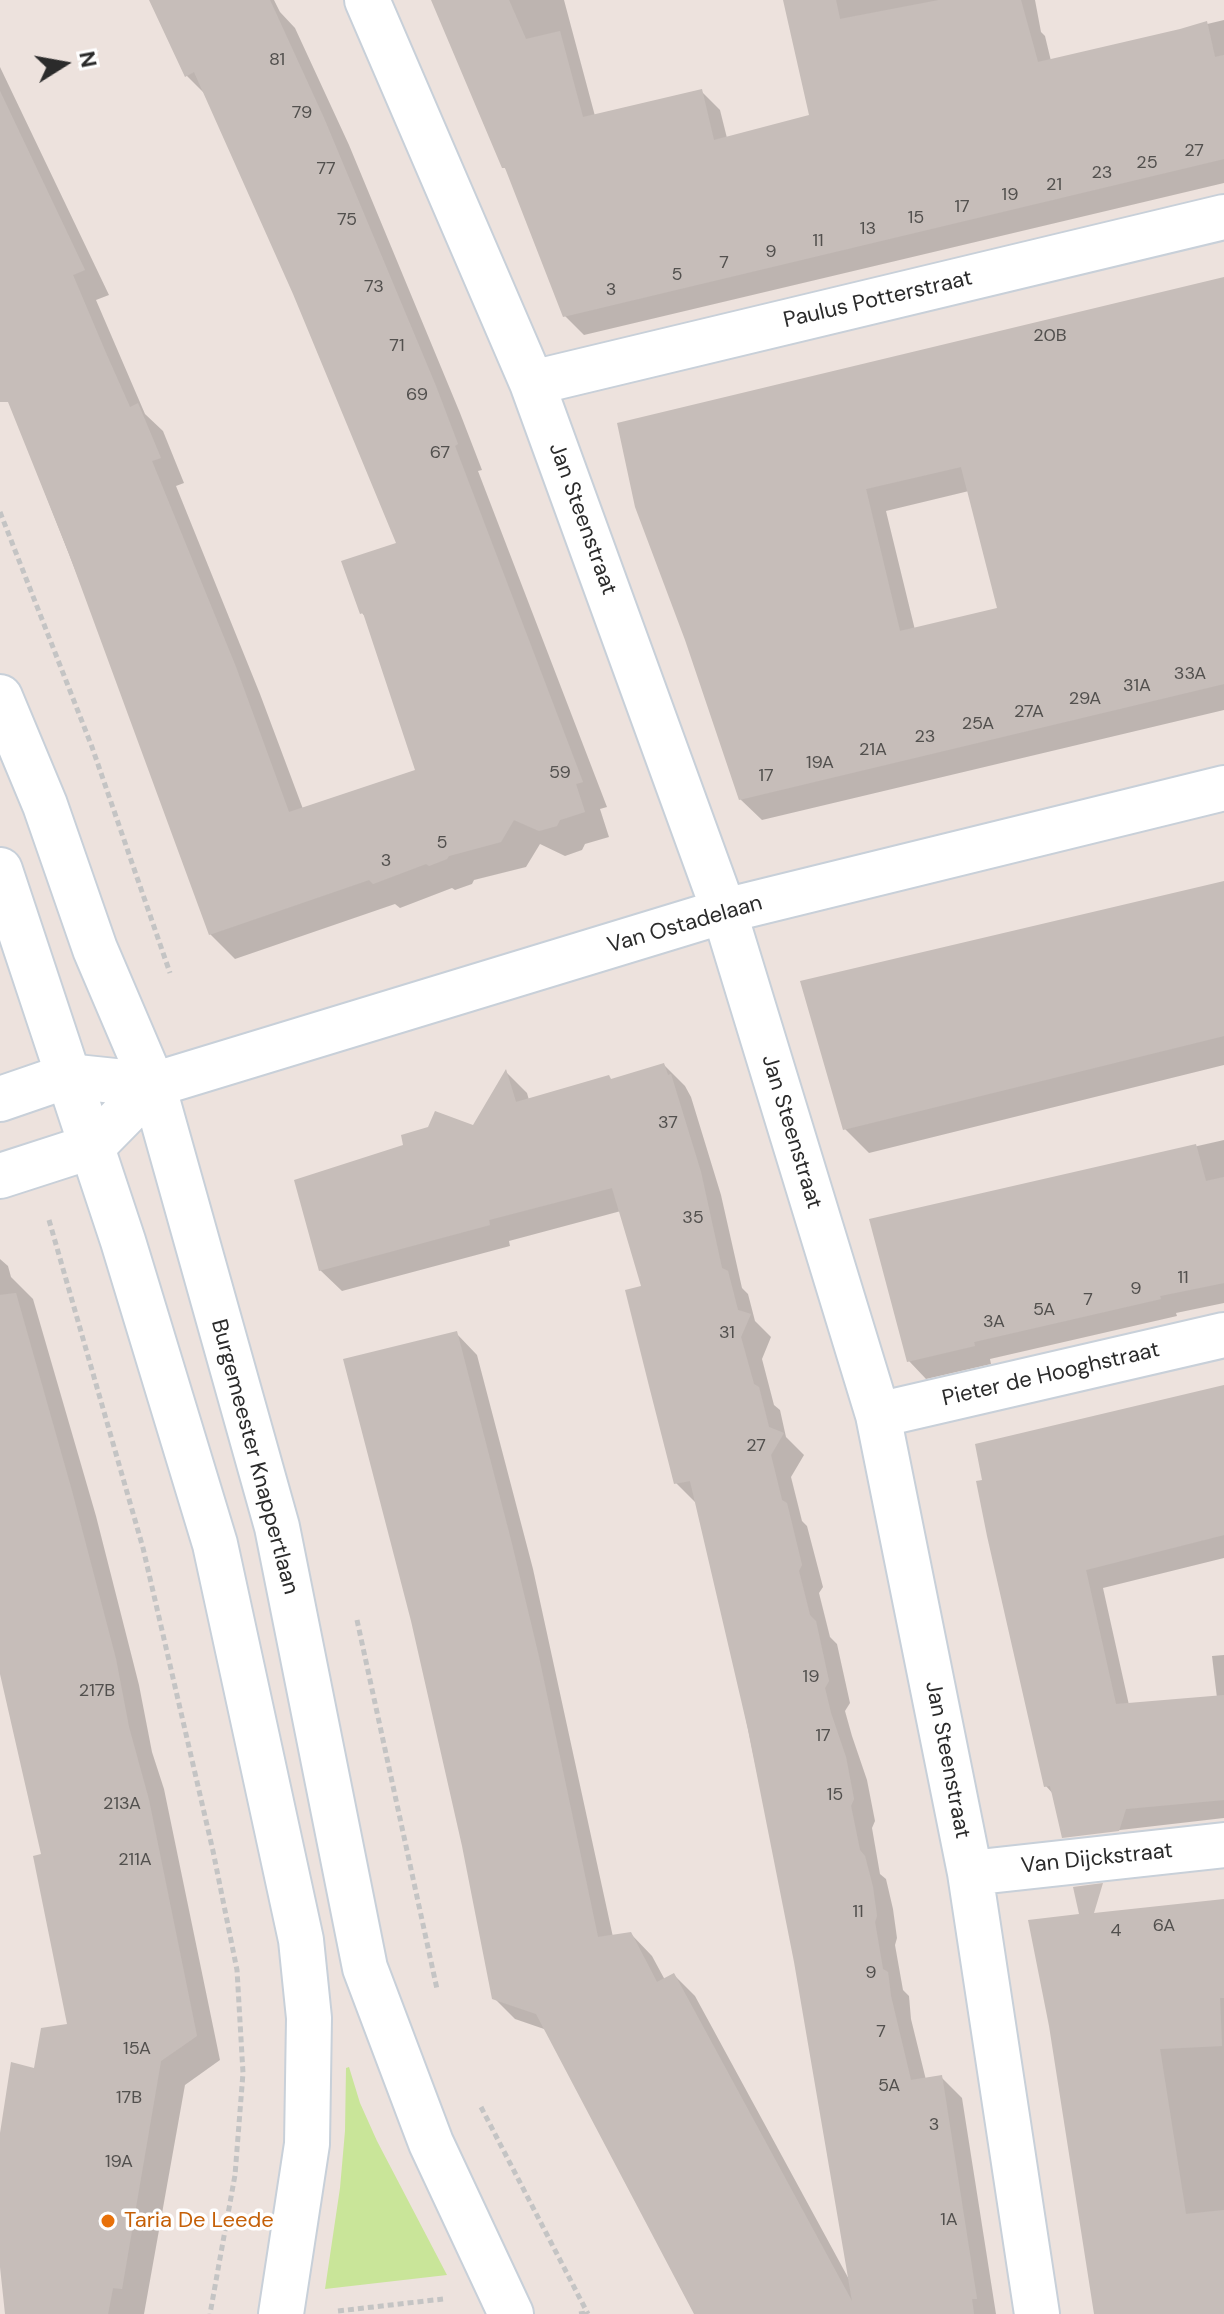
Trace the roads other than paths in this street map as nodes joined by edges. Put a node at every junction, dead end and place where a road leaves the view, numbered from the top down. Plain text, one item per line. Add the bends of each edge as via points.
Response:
1 (367, 0) edge
2 (1224, 217) edge
3 (532, 383) junction
4 (0, 697) edge
5 (1224, 788) edge
6 (0, 870) edge
7 (724, 911) junction
8 (67, 1076) junction
9 (153, 1085) junction
10 (0, 1099) edge
11 (93, 1146) junction
12 (16, 1172) edge
13 (1224, 1335) edge
14 (878, 1415) junction
15 (1224, 1845) edge
16 (970, 1873) junction
17 (281, 2314) edge
18 (511, 2314) edge
19 (1037, 2314) edge

1 - 3 street, Jan Steenstraat
2 - 3 street, Paulus Potterstraat
3 - 7 street, Jan Steenstraat
4 - 9 street, Burgemeester Knappertlaan via 45,805 95,949
5 - 7 street, Van Ostadelaan
6 - 8 street
7 - 9 street, Van Ostadelaan
7 - 14 street, Jan Steenstraat
8 - 9 street
8 - 10 street
8 - 11 street
9 - 11 street
9 - 18 street, Burgemeester Knappertlaan via 277,1527 365,1968 431,2143
11 - 12 street
11 - 17 street via 215,1544 301,1940 309,2018 307,2144
13 - 14 street, Pieter de Hooghstraat
14 - 16 street, Jan Steenstraat
15 - 16 street, Van Dijckstraat
16 - 19 street, Jan Steenstraat

